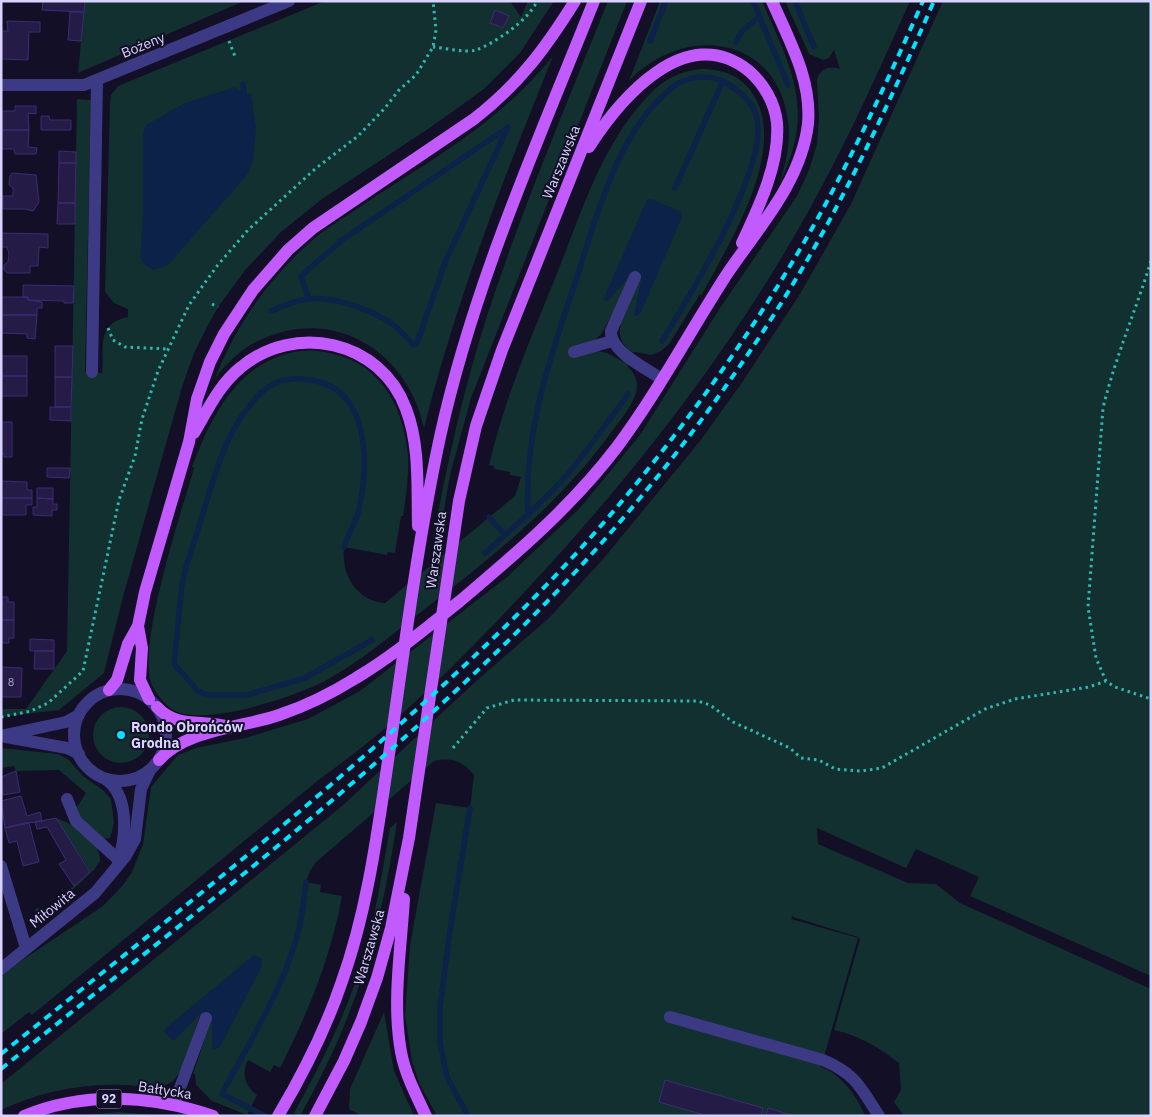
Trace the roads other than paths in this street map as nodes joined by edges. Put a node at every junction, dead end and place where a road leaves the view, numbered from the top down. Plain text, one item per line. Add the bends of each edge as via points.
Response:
1 (290, 1) edge
2 (575, 1) edge
3 (594, 1) edge
4 (641, 1) edge
5 (772, 1) edge
6 (97, 80) junction
7 (1, 85) edge
8 (572, 174) junction
9 (727, 275) junction
10 (635, 277) dead end
11 (612, 341) junction
12 (574, 352) dead end
13 (92, 372) dead end
14 (662, 379) junction
15 (189, 442) junction
16 (419, 551) junction
17 (138, 626) junction
18 (110, 690) junction
19 (153, 703) junction
20 (79, 715) junction
21 (228, 727) junction
22 (1, 736) edge
23 (79, 754) junction
24 (156, 764) junction
25 (103, 778) junction
26 (67, 799) dead end
27 (408, 838) junction
28 (119, 863) junction
29 (1, 866) edge
30 (26, 948) junction
31 (1, 970) edge
32 (670, 1017) dead end
33 (206, 1018) dead end
34 (174, 1104) junction
35 (280, 1112) edge
36 (24, 1116) edge
37 (213, 1116) edge
38 (315, 1116) edge
39 (426, 1116) edge
40 (879, 1116) edge

1 - 6 street, Bożeny
2 - 15 main road via 540,55 497,102 313,228 271,268 238,312 210,362 197,399
3 - 16 main road, Warszawska via 486,277 440,435
4 - 8 main road, Warszawska
5 - 9 main road via 802,70 808,103 806,135 788,184
6 - 7 street, Bożeny via 84,85
6 - 13 street
8 - 9 main road via 611,116 640,84 660,69 684,59 709,55 746,68 764,87 772,104 777,123 776,143 767,183
8 - 27 main road, Warszawska via 483,403 463,478
9 - 14 main road
10 - 11 street via 611,331
11 - 12 street
11 - 14 street via 618,349
14 - 21 main road via 618,445 580,492 521,549 424,630 322,698 276,716
15 - 16 main road via 227,381 239,368 262,353 300,341 328,343 352,350 384,372 407,409 415,453
15 - 17 main road
16 - 35 main road, Warszawska via 376,839 358,931 342,983 307,1065
17 - 18 main road
17 - 19 main road via 142,648 140,680
18 - 19 street via 131,690
18 - 20 street via 93,698
19 - 21 main road via 172,720 214,722
19 - 24 street via 165,723 166,733 164,749
20 - 22 street via 66,722
20 - 23 street via 74,736
21 - 24 main road via 176,745
22 - 23 street via 67,748
23 - 25 street via 86,766
24 - 25 street via 133,780
24 - 28 street, Miłowita via 141,789 135,839
25 - 28 street via 114,786 121,802 123,833
26 - 28 street via 76,821
27 - 38 main road, Warszawska via 396,905 374,986 344,1061
27 - 39 main road via 397,1015 407,1075
28 - 30 street, Miłowita via 95,893
29 - 30 street
30 - 31 street, Miłowita
32 - 40 street via 823,1060 840,1068 860,1086
33 - 34 street
34 - 36 main road, Bałtycka / 92 via 123,1099 92,1100
34 - 37 main road, Bałtycka / 92

